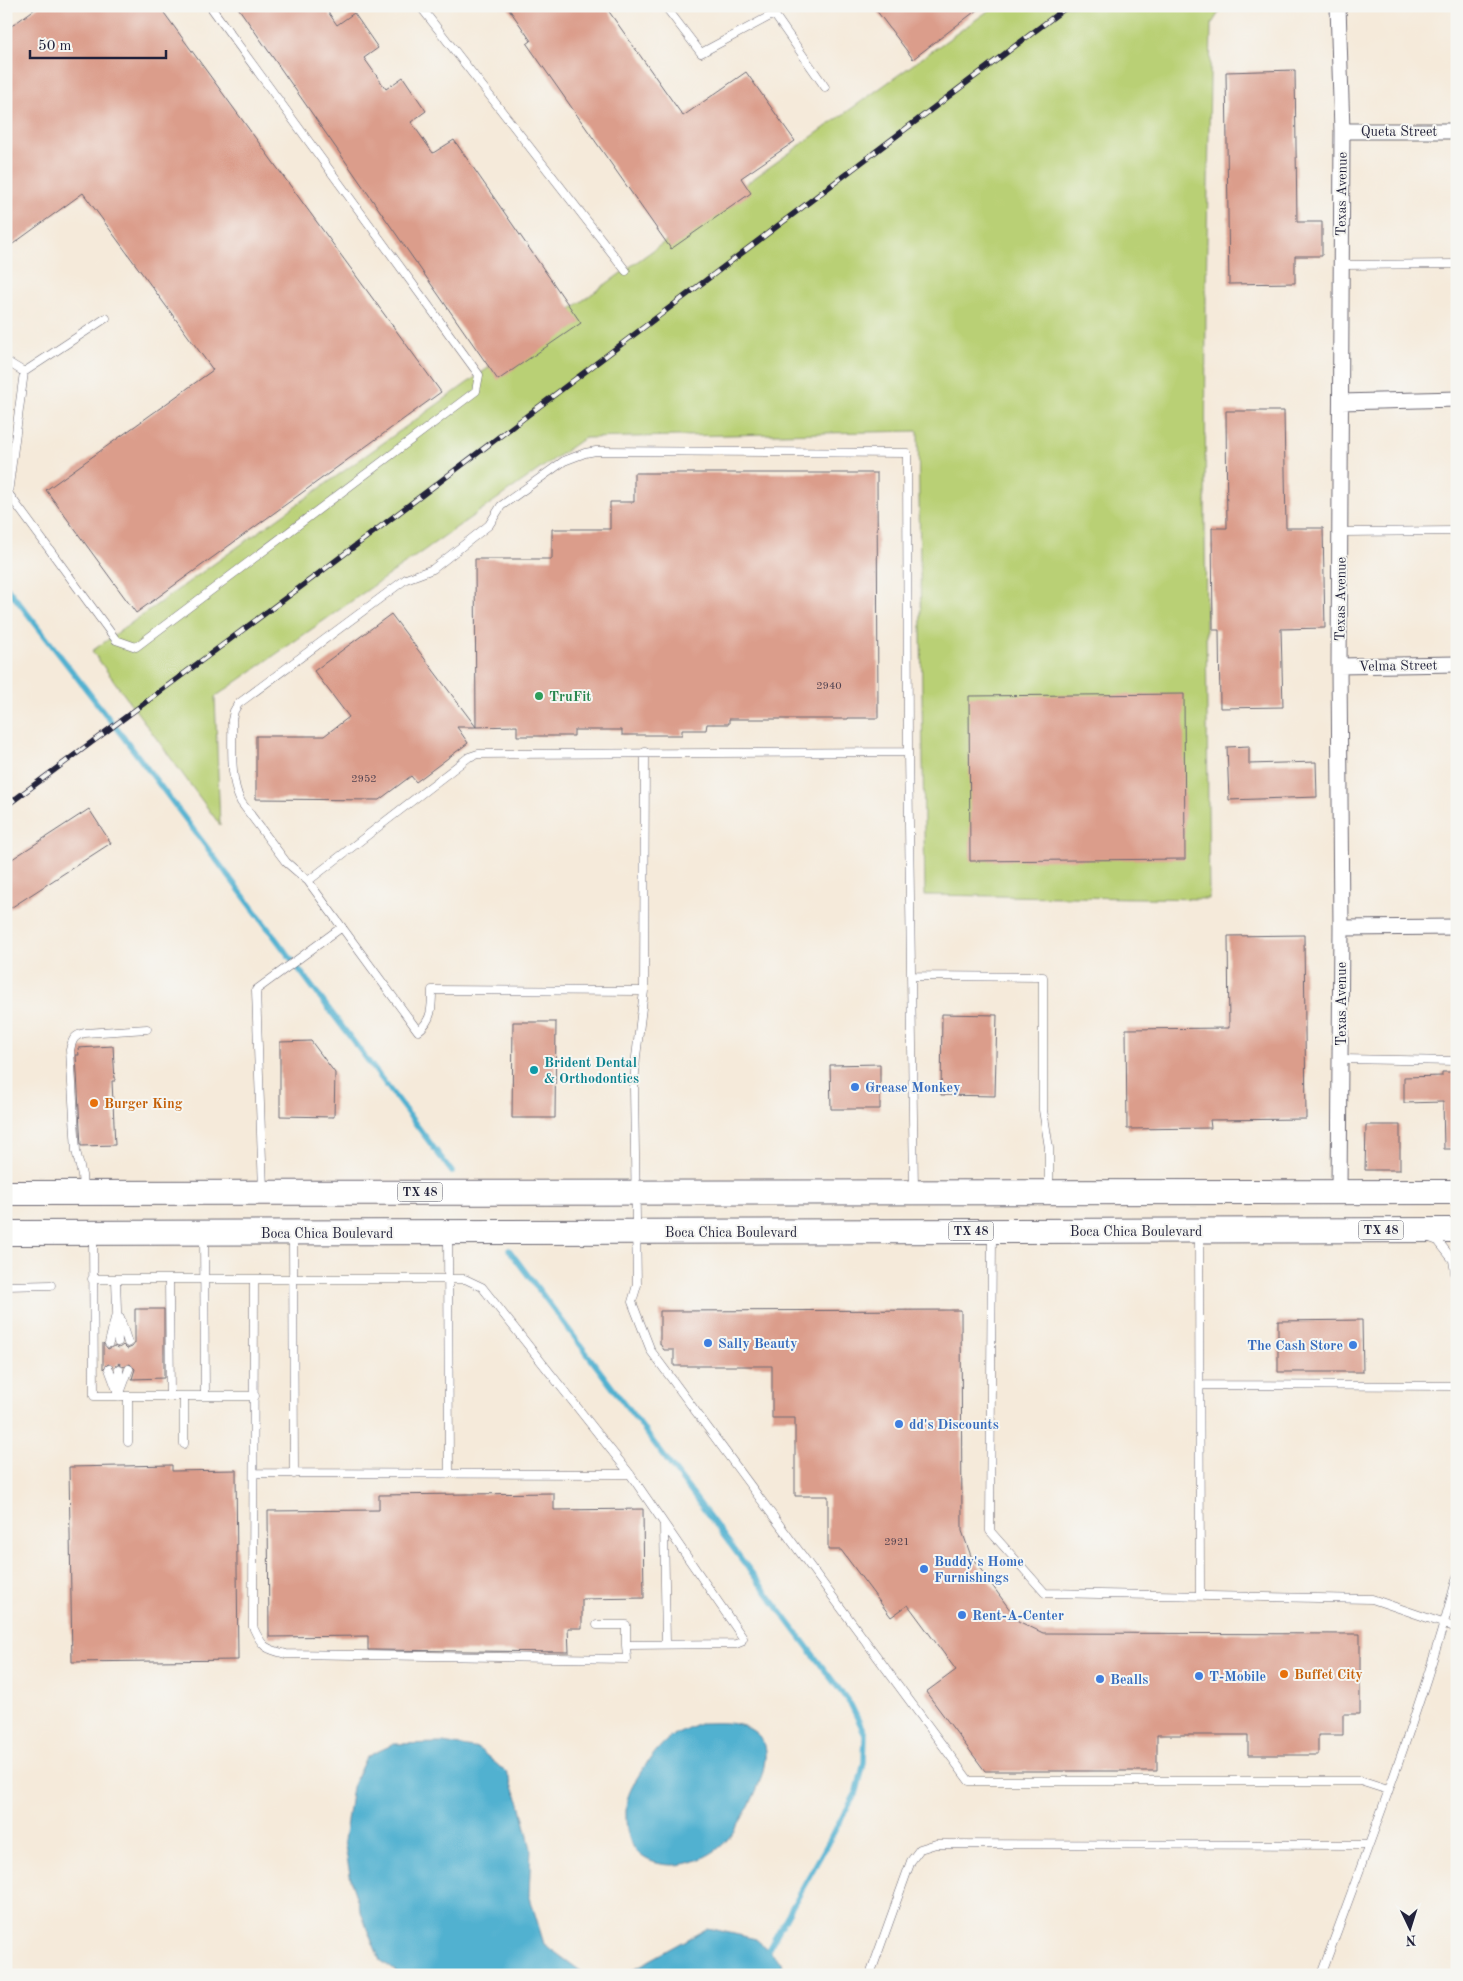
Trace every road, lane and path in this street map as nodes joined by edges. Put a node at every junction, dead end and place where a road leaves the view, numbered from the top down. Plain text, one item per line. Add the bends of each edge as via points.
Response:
1 (210, 6) edge
2 (420, 6) edge
3 (665, 6) edge
4 (779, 6) edge
5 (1338, 6) edge
6 (774, 14) junction
7 (824, 86) dead end
8 (1342, 131) junction
9 (1457, 131) edge
10 (1457, 264) edge
11 (1340, 265) junction
12 (626, 271) dead end
13 (106, 318) dead end
14 (6, 361) edge
15 (24, 372) junction
16 (1457, 399) edge
17 (1341, 402) junction
18 (1457, 531) edge
19 (1340, 532) junction
20 (1457, 664) edge
21 (1339, 666) junction
22 (645, 752) junction
23 (908, 752) junction
24 (308, 881) junction
25 (342, 927) junction
26 (1457, 927) edge
27 (1341, 928) junction
28 (912, 976) junction
29 (644, 991) junction
30 (147, 1029) dead end
31 (1341, 1059) junction
32 (1457, 1061) edge
33 (635, 1192) junction
34 (914, 1192) junction
35 (1049, 1192) junction
36 (1340, 1192) junction
37 (1457, 1192) edge
38 (6, 1193) edge
39 (82, 1193) junction
40 (263, 1193) junction
41 (1407, 1230) junction
42 (1457, 1230) edge
43 (992, 1231) junction
44 (1199, 1231) junction
45 (448, 1232) junction
46 (636, 1232) junction
47 (6, 1233) edge
48 (93, 1233) junction
49 (204, 1233) junction
50 (293, 1233) junction
51 (92, 1279) junction
52 (116, 1279) junction
53 (293, 1279) junction
54 (448, 1279) junction
55 (169, 1280) junction
56 (204, 1280) junction
57 (254, 1280) junction
58 (51, 1285) dead end
59 (1457, 1285) edge
60 (6, 1286) edge
61 (117, 1309) junction
62 (118, 1342) dead end
63 (109, 1343) dead end
64 (128, 1343) dead end
65 (109, 1369) dead end
66 (119, 1369) dead end
67 (129, 1369) dead end
68 (1200, 1385) junction
69 (1457, 1386) edge
70 (119, 1396) junction
71 (128, 1396) junction
72 (170, 1396) junction
73 (184, 1396) junction
74 (205, 1396) junction
75 (255, 1396) junction
76 (128, 1442) dead end
77 (184, 1444) dead end
78 (255, 1473) junction
79 (294, 1474) junction
80 (449, 1474) junction
81 (630, 1474) junction
82 (664, 1523) junction
83 (1457, 1578) edge
84 (1200, 1596) junction
85 (1444, 1624) junction
86 (597, 1625) dead end
87 (1457, 1628) edge
88 (666, 1644) junction
89 (626, 1645) junction
90 (1388, 1790) junction
91 (1369, 1845) junction
92 (870, 1975) edge
93 (1321, 1975) edge

1 - 15 lane via 479,375 476,391 136,646 116,640 8,493
2 - 12 lane
3 - 6 lane via 701,53
4 - 6 lane
5 - 8 street, Texas Avenue
6 - 7 lane
8 - 9 street, Queta Street
8 - 11 street, Texas Avenue
10 - 11 lane
11 - 17 street, Texas Avenue
13 - 15 lane
14 - 15 lane
16 - 17 street
17 - 19 street, Texas Avenue
18 - 19 lane
19 - 21 street, Texas Avenue
20 - 21 street, Velma Street
21 - 27 street, Texas Avenue
22 - 23 lane
22 - 24 lane via 487,752 469,757
22 - 29 lane
23 - 24 lane via 907,453 584,453 564,461 509,500 489,525 433,569 406,579 238,704 232,720 236,792 286,862
23 - 28 lane
24 - 25 lane
25 - 29 lane via 418,1031 428,1022 432,990
25 - 40 lane via 256,990
26 - 27 street
27 - 31 street, Texas Avenue
28 - 34 lane
28 - 35 lane via 1043,977 1042,1110 1049,1148
29 - 33 lane via 634,1088
30 - 39 lane via 84,1032 73,1038 70,1050
31 - 32 lane
31 - 36 street, Texas Avenue
33 - 34 main road, TX 48
33 - 40 main road, TX 48
33 - 46 lane
34 - 35 main road, TX 48
35 - 36 main road, TX 48
36 - 37 main road, TX 48
38 - 39 main road, TX 48
39 - 40 main road, TX 48
41 - 42 main road, Boca Chica Boulevard / TX 48
41 - 44 main road, Boca Chica Boulevard / TX 48
41 - 59 lane via 1438,1241 1453,1260
43 - 44 main road, Boca Chica Boulevard / TX 48
43 - 46 main road, Boca Chica Boulevard / TX 48
43 - 84 lane via 990,1531 1045,1593
44 - 68 lane
45 - 46 main road, Boca Chica Boulevard / TX 48
45 - 50 main road, Boca Chica Boulevard / TX 48
45 - 54 lane
46 - 90 lane via 637,1285 632,1302 651,1351 969,1780 1360,1781
47 - 48 main road, Boca Chica Boulevard / TX 48
48 - 49 main road, Boca Chica Boulevard / TX 48
48 - 51 lane
49 - 50 main road, Boca Chica Boulevard / TX 48
49 - 56 lane
50 - 53 lane
51 - 52 lane
51 - 70 lane via 94,1396
52 - 55 lane
52 - 61 lane
53 - 54 lane
53 - 57 lane
53 - 79 lane
54 - 80 lane
54 - 81 lane via 465,1279 482,1287
55 - 56 lane
55 - 72 lane
56 - 57 lane
56 - 74 lane
57 - 75 lane
58 - 60 lane
61 - 62 lane
61 - 63 lane
61 - 64 lane
65 - 70 lane
66 - 70 lane
67 - 70 lane
68 - 69 lane
68 - 84 lane
70 - 71 lane
71 - 72 lane
71 - 76 lane
72 - 73 lane
73 - 74 lane
73 - 77 lane
74 - 75 lane
75 - 78 lane
78 - 79 lane
78 - 89 lane via 253,1627 261,1645 270,1650 286,1654 627,1659
79 - 80 lane
80 - 81 lane
81 - 82 lane
82 - 88 lane
82 - 88 lane via 743,1638 736,1644
83 - 85 lane
84 - 85 lane via 1372,1599
85 - 87 lane
85 - 90 lane
86 - 89 lane via 626,1625
88 - 89 lane
90 - 91 lane
91 - 92 lane via 936,1844 920,1849 911,1861
91 - 93 lane

